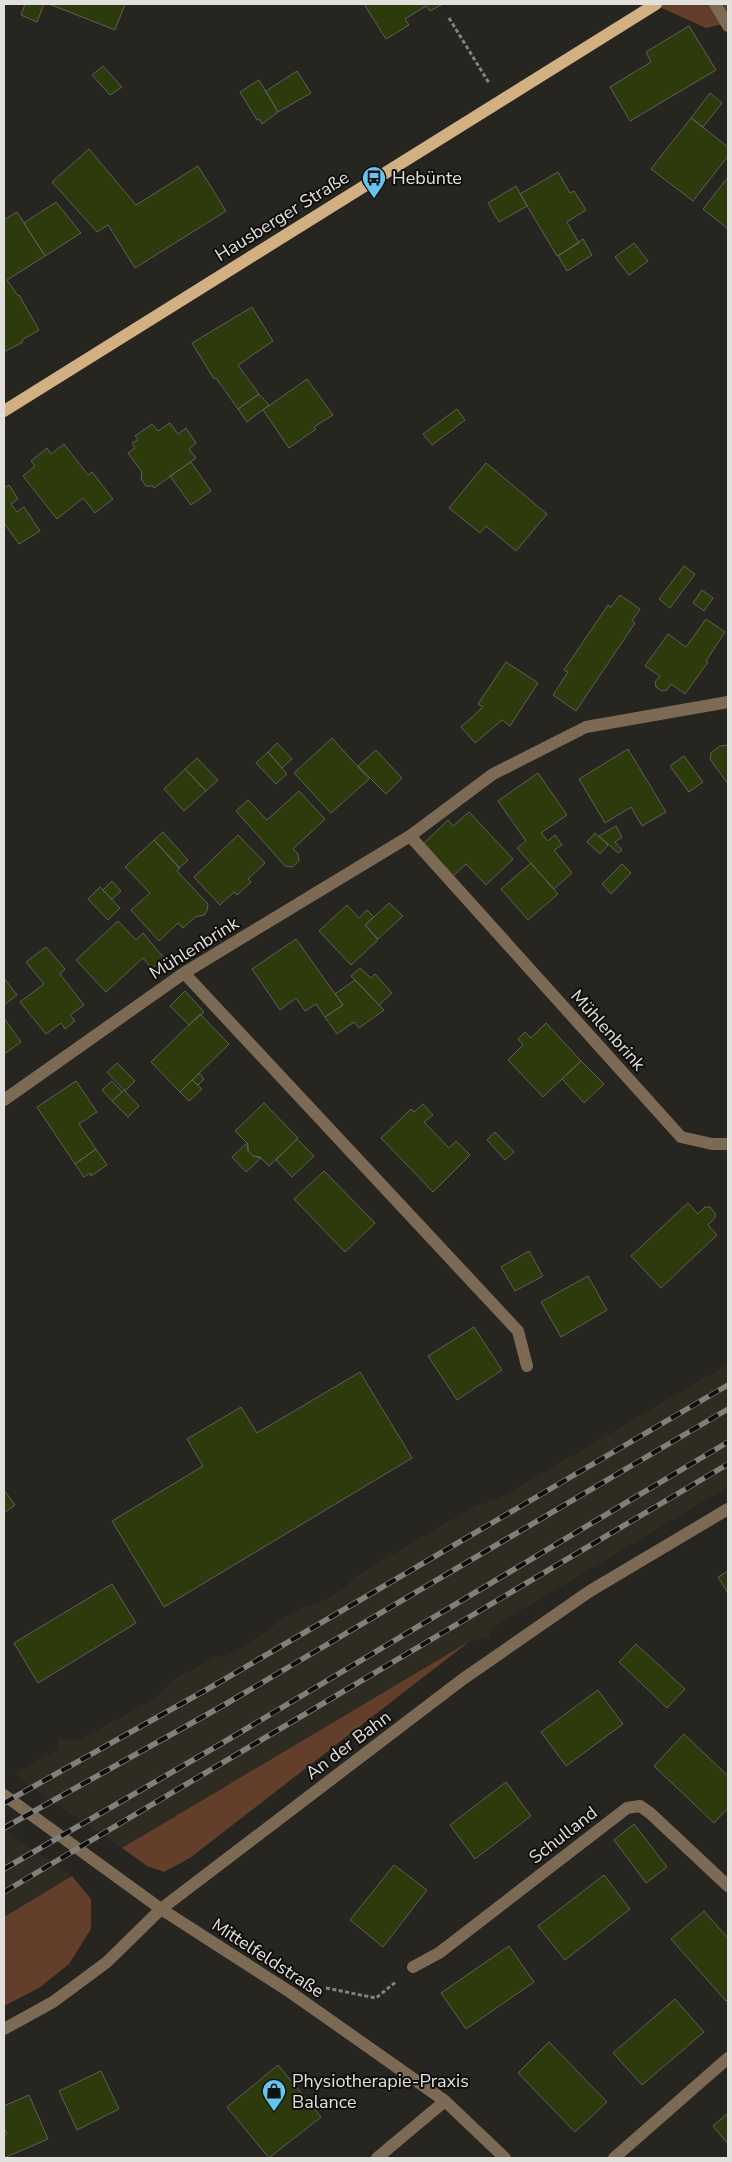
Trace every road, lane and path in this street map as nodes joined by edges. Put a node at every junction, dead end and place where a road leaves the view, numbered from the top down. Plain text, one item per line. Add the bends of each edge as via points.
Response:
1 (715, 4) edge
2 (650, 5) edge
3 (449, 18) dead end
4 (728, 26) edge
5 (500, 100) junction
6 (4, 411) edge
7 (728, 702) edge
8 (410, 836) junction
9 (184, 972) junction
10 (4, 1100) edge
11 (728, 1144) edge
12 (527, 1366) dead end
13 (728, 1509) edge
14 (4, 1795) edge
15 (728, 1886) edge
16 (160, 1909) junction
17 (414, 1967) joint
18 (290, 1992) junction
19 (4, 2029) edge
20 (728, 2058) edge
21 (444, 2101) junction
22 (376, 2158) edge
23 (505, 2158) edge
24 (614, 2158) edge

1 - 4 street
2 - 5 main road, Hausberger Straße
3 - 5 path
5 - 6 main road, Hausberger Straße
7 - 8 street, Mühlenbrink via 586,727 493,774
8 - 9 street, Mühlenbrink
8 - 11 street, Mühlenbrink via 681,1136 712,1144
9 - 10 street, Mühlenbrink
9 - 12 street via 518,1331
13 - 16 street, An der Bahn via 590,1591 462,1679
14 - 16 street, Mittelfeldstraße
15 - 17 street, Schulland via 650,1813 640,1806 627,1808 439,1953
16 - 18 street, Mittelfeldstraße
16 - 19 street, An der Bahn via 107,1962 53,2002
17 - 18 path via 376,1998 326,1988
18 - 21 street, Mittelfeldstraße
20 - 24 street
21 - 22 street
21 - 23 street, Mittelfeldstraße

